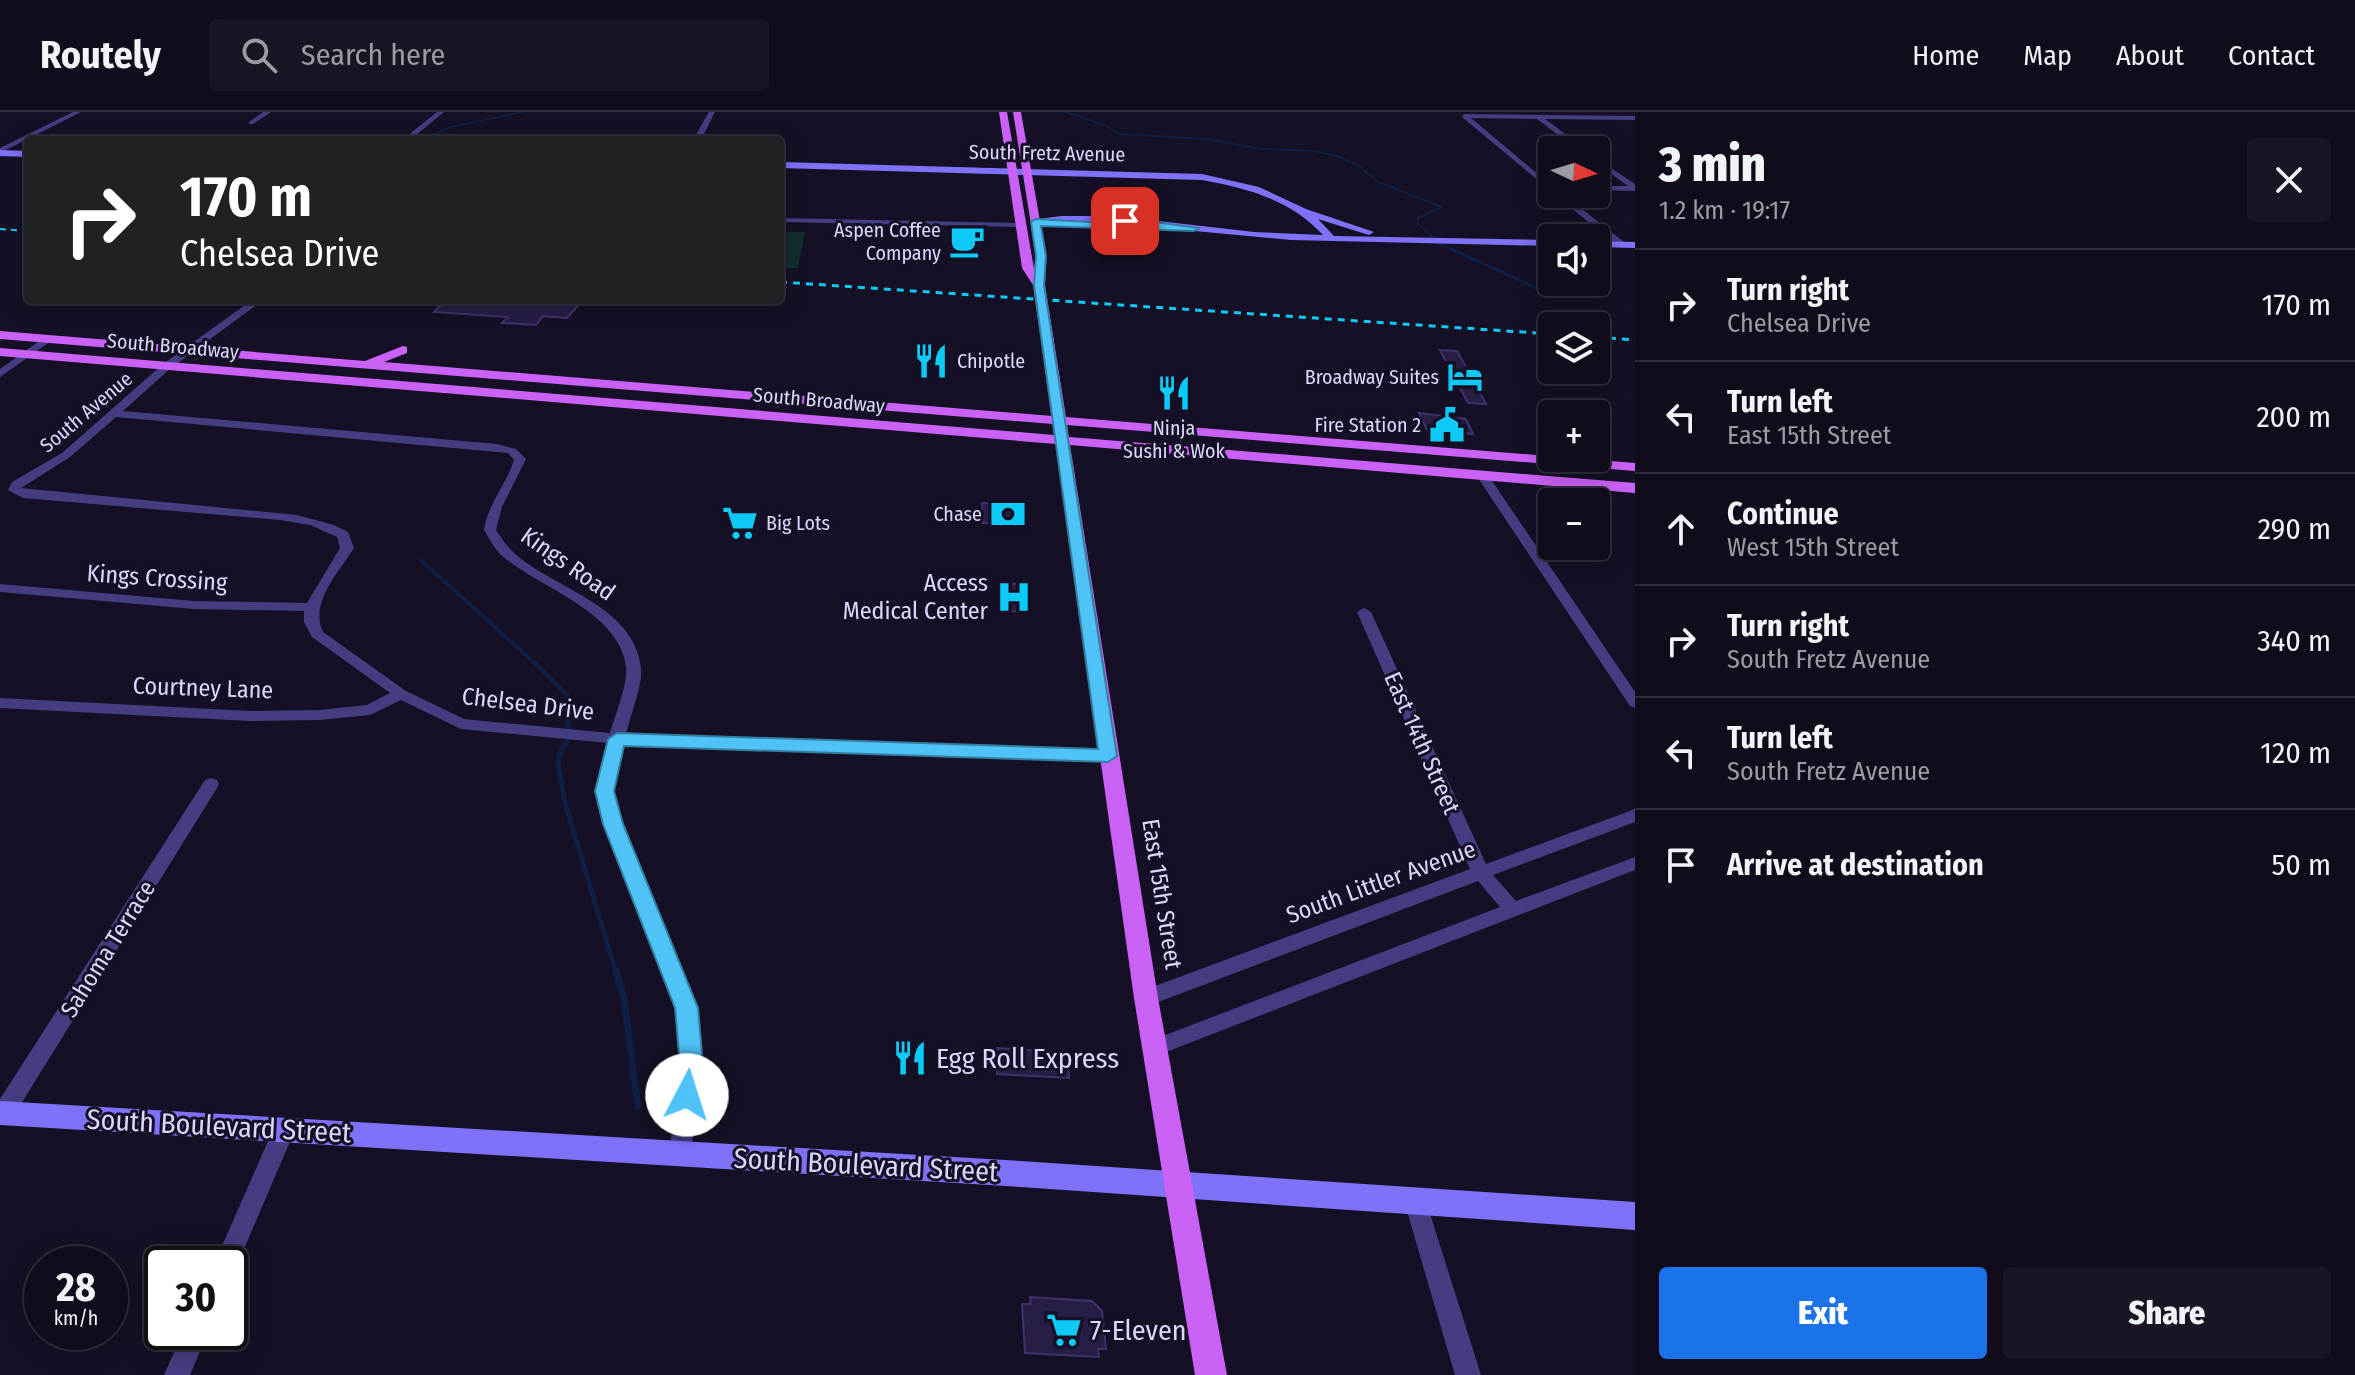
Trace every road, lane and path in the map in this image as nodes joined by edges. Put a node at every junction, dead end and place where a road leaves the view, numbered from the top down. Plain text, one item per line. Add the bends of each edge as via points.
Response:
1 (78, 112) edge
2 (268, 112) edge
3 (441, 112) edge
4 (712, 112) edge
5 (1003, 112) edge
6 (1017, 112) edge
7 (1537, 116) junction
8 (1614, 117) junction
9 (1635, 118) edge
10 (251, 123) dead end
11 (1624, 124) dead end
12 (31, 136) edge
13 (411, 136) edge
14 (699, 136) edge
15 (1564, 136) edge
16 (24, 140) edge
17 (0, 152) edge
18 (24, 154) edge
19 (784, 165) edge
20 (1012, 170) junction
21 (1610, 170) edge
22 (1027, 171) junction
23 (1538, 177) edge
24 (1610, 188) edge
25 (1635, 189) edge
26 (1576, 208) edge
27 (1306, 211) junction
28 (784, 220) edge
29 (1035, 222) junction
30 (1020, 225) junction
31 (1330, 237) junction
32 (1400, 239) junction
33 (1538, 243) edge
34 (1610, 244) edge
35 (1621, 244) junction
36 (1635, 245) edge
37 (1039, 285) junction
38 (253, 304) edge
39 (0, 335) edge
40 (49, 339) junction
41 (190, 351) junction
42 (0, 352) edge
43 (27, 355) junction
44 (167, 366) junction
45 (0, 374) edge
46 (534, 379) junction
47 (442, 389) junction
48 (112, 413) junction
49 (1061, 421) junction
50 (1064, 440) junction
51 (1471, 454) junction
52 (1635, 467) edge
53 (1482, 475) junction
54 (1635, 488) edge
55 (0, 588) edge
56 (311, 607) junction
57 (1364, 612) dead end
58 (401, 694) junction
59 (0, 703) edge
60 (1635, 703) edge
61 (617, 739) junction
62 (1108, 756) junction
63 (211, 784) dead end
64 (1635, 815) edge
65 (1635, 863) edge
66 (1481, 873) junction
67 (1513, 910) junction
68 (1146, 998) junction
69 (1154, 1048) junction
70 (2, 1113) edge
71 (284, 1130) junction
72 (680, 1153) junction
73 (1178, 1184) junction
74 (1415, 1201) junction
75 (1635, 1216) edge
76 (234, 1246) edge
77 (188, 1350) edge
78 (177, 1375) edge
79 (1211, 1375) edge
80 (1468, 1375) edge

1 - 12 street
2 - 10 street
3 - 13 street
4 - 14 street
5 - 20 main road
6 - 22 main road
7 - 8 street
7 - 15 street
7 - 23 street via 1464,116
8 - 9 street
8 - 11 street
16 - 17 street
17 - 18 street
19 - 20 street, South Fretz Avenue
20 - 22 street, South Fretz Avenue
20 - 30 main road
21 - 25 street
22 - 27 street, South Fretz Avenue via 1202,177 1252,188
22 - 29 main road
24 - 25 street
26 - 35 street
27 - 31 street, South Fretz Avenue
27 - 32 street, South Fretz Avenue
28 - 30 street
29 - 30 main road
29 - 31 street, South Fretz Avenue
29 - 37 main road
30 - 37 main road via 1028,268
31 - 32 street, South Fretz Avenue
32 - 33 street, South Fretz Avenue
34 - 35 street
35 - 36 street
37 - 49 main road, East 15th Street
38 - 41 street, South Avenue
39 - 40 main road, South Broadway
40 - 41 main road, South Broadway
40 - 43 street
41 - 44 street, South Avenue
41 - 46 main road, South Broadway
42 - 43 main road, South Broadway
43 - 44 main road, South Broadway
43 - 45 street
44 - 47 main road, South Broadway
44 - 48 street, South Avenue
46 - 47 main road via 514,387
46 - 49 main road, South Broadway
47 - 50 main road, South Broadway
48 - 56 street, South Avenue via 66,455 14,490 323,524 343,535 347,548
48 - 61 street, Kings Road via 512,451 520,459 518,468 492,507 490,530 506,553 604,617 633,653 634,670
49 - 50 main road, East 15th Street
49 - 51 main road, South Broadway
50 - 53 main road, South Broadway
50 - 62 main road, East 15th Street
51 - 52 main road, South Broadway
51 - 53 main road
53 - 54 main road, South Broadway
53 - 60 street
55 - 56 street, Kings Crossing
56 - 58 street, Chelsea Drive via 317,634
57 - 66 street, East 14th Street
58 - 59 street, Courtney Lane via 370,710 319,715
58 - 61 street, Chelsea Drive via 461,724
61 - 62 street, Chelsea Drive
61 - 72 street, Kings Road via 604,791 687,1008 691,1065
62 - 68 main road, East 15th Street
63 - 70 street, Sahoma Terrace
64 - 66 street, South Littler Avenue
65 - 67 street
66 - 67 street, East 14th Street
66 - 68 street, South Littler Avenue
67 - 69 street
68 - 69 main road, East 15th Street
69 - 73 main road, East 15th Street
70 - 71 street, South Boulevard Street
71 - 72 street, South Boulevard Street
71 - 76 street
72 - 73 street, South Boulevard Street
73 - 74 street, South Boulevard Street
73 - 79 main road, East 15th Street
74 - 75 street, South Boulevard Street
74 - 80 street
77 - 78 street

